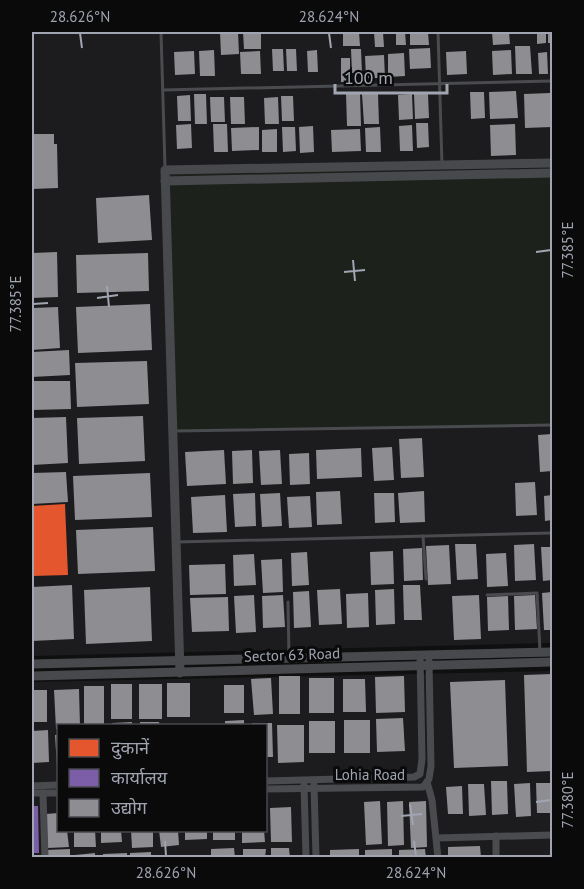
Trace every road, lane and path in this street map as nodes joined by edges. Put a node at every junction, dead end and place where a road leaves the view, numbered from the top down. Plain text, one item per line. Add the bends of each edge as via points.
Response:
1 (161, 32) edge
2 (438, 32) edge
3 (552, 81) edge
4 (440, 84) junction
5 (163, 90) junction
6 (552, 163) edge
7 (165, 170) junction
8 (443, 170) junction
9 (552, 173) edge
10 (165, 181) junction
11 (552, 425) edge
12 (172, 431) junction
13 (552, 533) edge
14 (423, 536) junction
15 (176, 542) junction
16 (426, 579) dead end
17 (487, 595) dead end
18 (288, 602) dead end
19 (540, 652) junction
20 (552, 652) edge
21 (424, 655) junction
22 (290, 658) junction
23 (180, 661) junction
24 (552, 662) edge
25 (32, 664) edge
26 (424, 666) junction
27 (180, 673) junction
28 (32, 676) edge
29 (314, 779) junction
30 (304, 780) junction
31 (267, 781) edge
32 (427, 782) junction
33 (57, 785) edge
34 (32, 786) edge
35 (267, 789) edge
36 (304, 789) junction
37 (314, 789) junction
38 (57, 792) edge
39 (32, 793) edge
40 (43, 793) junction
41 (552, 835) edge
42 (496, 836) junction
43 (437, 838) junction
44 (45, 858) edge
45 (306, 858) edge
46 (316, 858) edge
47 (438, 858) edge
48 (496, 858) edge

1 - 5 lane
2 - 4 lane
3 - 4 lane
4 - 5 lane
4 - 8 lane
5 - 7 lane
6 - 8 street
7 - 8 street
7 - 10 street
8 - 9 street
8 - 10 street
10 - 12 street
11 - 12 lane
12 - 15 street
13 - 14 lane
14 - 15 lane
14 - 16 lane
15 - 23 street
17 - 19 lane via 537,593
18 - 22 lane
19 - 20 street, Sector 63 Road
19 - 21 street, Sector 63 Road
21 - 22 street, Sector 63 Road
21 - 26 street
22 - 23 street, Sector 63 Road
23 - 25 street, Sector 63 Road
23 - 27 street
24 - 26 street, Sector 63 Road
26 - 27 street, Sector 63 Road
26 - 29 street, Lohia Road via 420,774
26 - 32 street, Lohia Road via 431,766
27 - 28 street, Sector 63 Road
29 - 30 street, Lohia Road
29 - 37 street
30 - 31 street, Lohia Road
30 - 36 street
32 - 37 street, Lohia Road via 414,788
32 - 43 street
33 - 34 street
35 - 36 street, Lohia Road
36 - 37 street, Lohia Road
36 - 45 street
37 - 46 street
38 - 40 street
39 - 40 street
40 - 44 street
41 - 42 street
42 - 43 street
42 - 48 street
43 - 47 street

